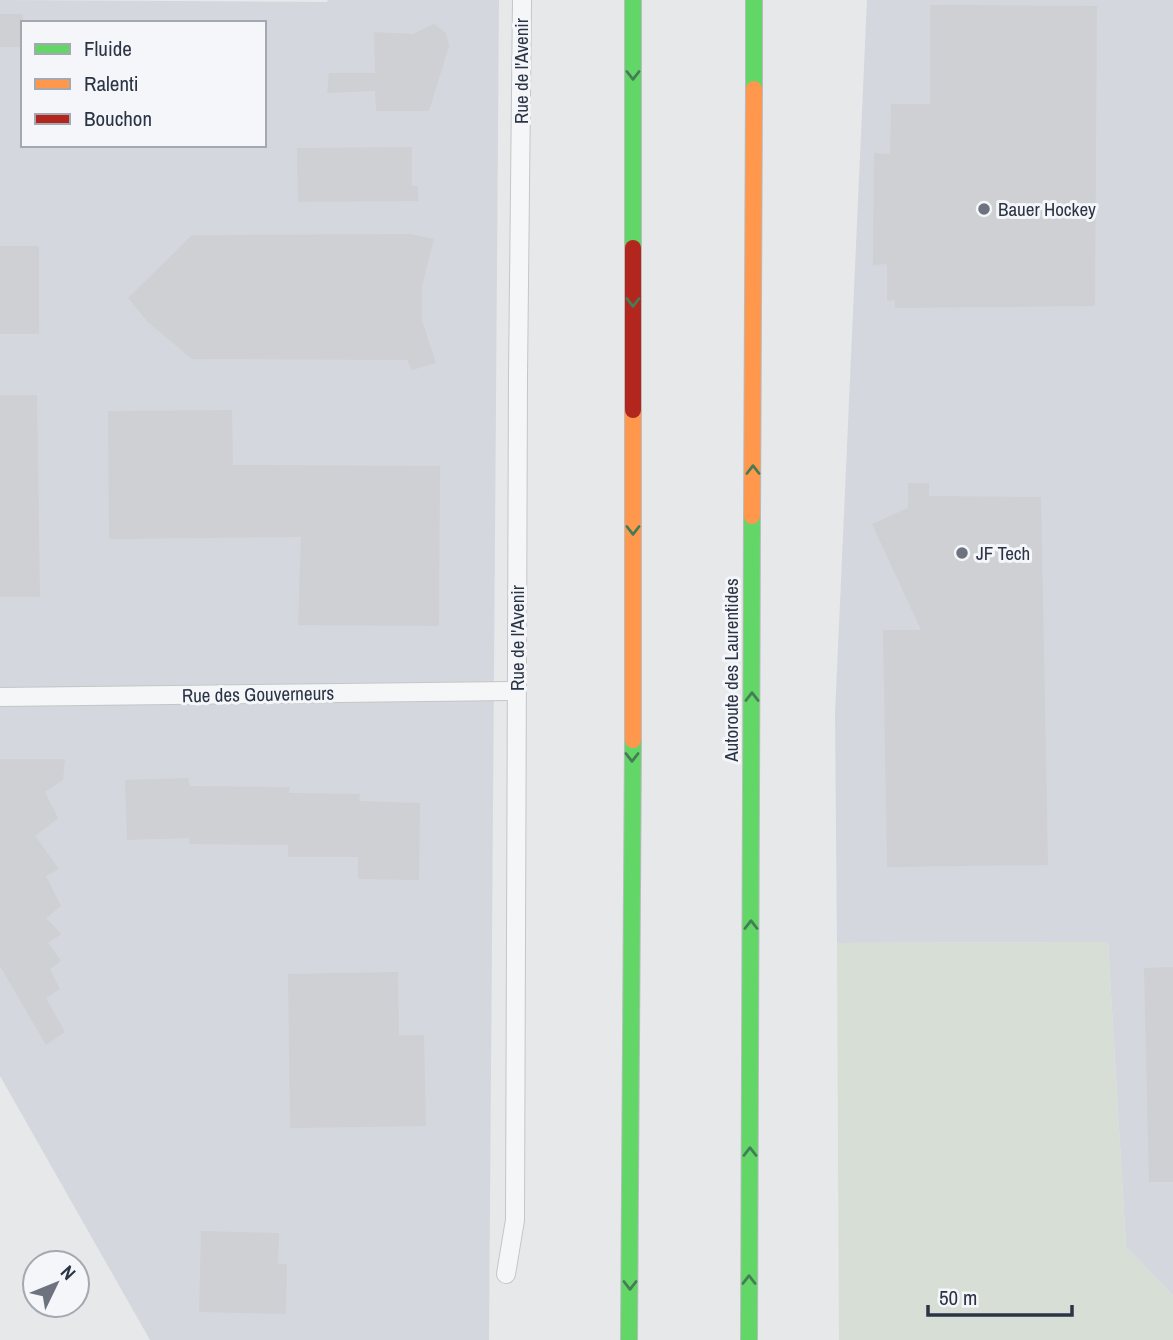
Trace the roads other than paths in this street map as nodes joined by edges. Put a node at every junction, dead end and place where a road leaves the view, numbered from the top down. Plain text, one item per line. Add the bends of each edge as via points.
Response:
1 (522, 0) edge
2 (634, 0) edge
3 (754, 0) edge
4 (517, 691) junction
5 (0, 697) edge
6 (506, 1274) dead end
7 (629, 1340) edge
8 (749, 1340) edge

1 - 4 street, Rue de l'Avenir
2 -> 7 highway
8 -> 3 highway, Autoroute des Laurentides
4 - 5 street, Rue des Gouverneurs
4 - 6 street, Rue de l'Avenir via 515,1220

